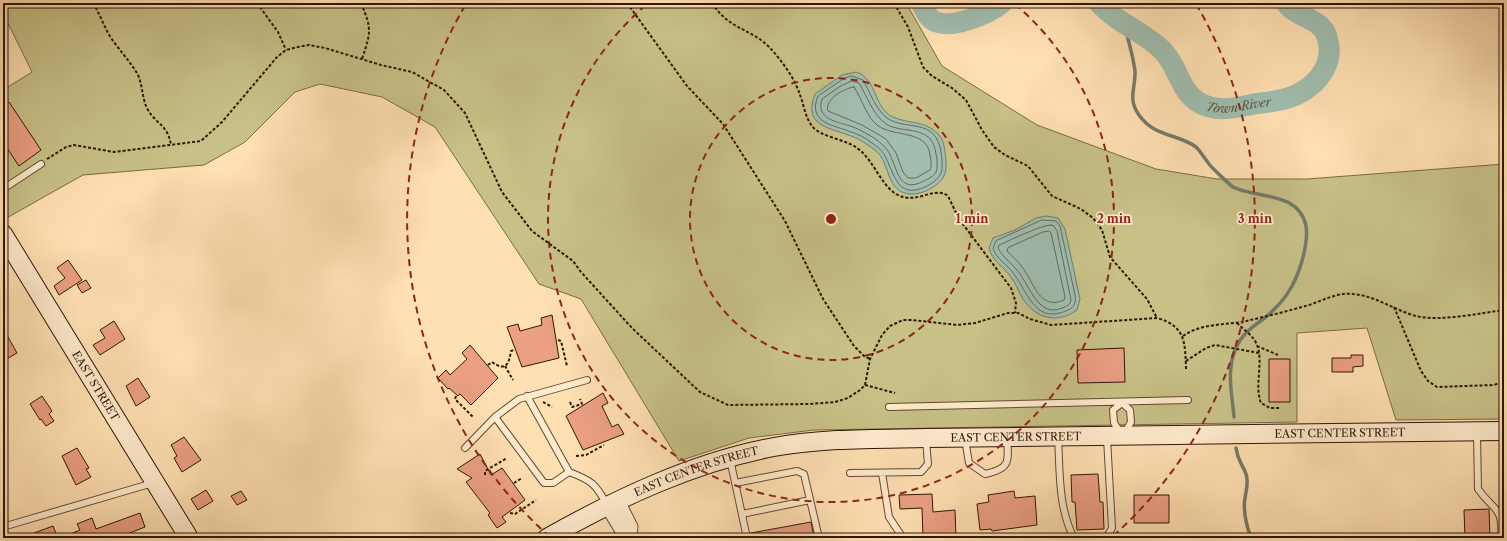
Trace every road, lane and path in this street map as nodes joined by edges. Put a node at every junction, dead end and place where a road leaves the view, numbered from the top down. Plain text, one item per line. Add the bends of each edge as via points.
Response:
1 (93, 3) edge
2 (257, 3) edge
3 (361, 3) edge
4 (627, 3) edge
5 (712, 3) edge
6 (894, 3) edge
7 (286, 50) junction
8 (362, 59) junction
9 (171, 145) junction
10 (41, 164) joint
11 (3, 189) edge
12 (3, 234) edge
13 (1394, 306) junction
14 (1504, 310) edge
15 (1015, 313) junction
16 (1157, 318) junction
17 (1237, 323) junction
18 (1183, 336) junction
19 (558, 340) dead end
20 (1257, 346) junction
21 (514, 350) dead end
22 (1259, 353) junction
23 (1278, 355) dead end
24 (870, 359) junction
25 (1186, 361) junction
26 (488, 365) dead end
27 (505, 366) junction
28 (567, 366) dead end
29 (1186, 369) dead end
30 (513, 380) dead end
31 (587, 380) dead end
32 (1504, 381) edge
33 (865, 384) junction
34 (895, 393) dead end
35 (456, 396) dead end
36 (527, 396) junction
37 (580, 399) dead end
38 (1188, 400) dead end
39 (542, 401) dead end
40 (570, 402) dead end
41 (1122, 402) junction
42 (552, 407) dead end
43 (889, 407) dead end
44 (1281, 408) dead end
45 (473, 417) dead end
46 (495, 417) junction
47 (1477, 431) junction
48 (1504, 431) edge
49 (1058, 436) junction
50 (1115, 436) junction
51 (965, 437) junction
52 (1007, 437) junction
53 (926, 438) junction
54 (604, 445) dead end
55 (465, 448) dead end
56 (576, 456) dead end
57 (507, 458) dead end
58 (729, 458) junction
59 (569, 472) junction
60 (850, 473) dead end
61 (882, 473) junction
62 (485, 475) dead end
63 (522, 478) dead end
64 (155, 482) junction
65 (514, 483) dead end
66 (735, 483) junction
67 (536, 500) dead end
68 (810, 500) junction
69 (612, 504) junction
70 (510, 513) dead end
71 (742, 514) junction
72 (6, 526) dead end
73 (631, 537) edge
74 (189, 538) edge
75 (548, 538) edge
76 (748, 538) edge
77 (819, 538) edge
78 (903, 538) edge
79 (1074, 538) edge
80 (1106, 538) edge
81 (1501, 538) edge

1 - 9 path via 107,31 138,76 145,104 149,112 168,131
2 - 7 path via 278,32
3 - 8 path via 370,24
4 - 24 path via 687,86 723,124 785,221 823,298 854,346
5 - 15 path via 726,20 762,41 773,51 798,89 808,120 814,129 860,150 897,195 915,199 937,192 948,196 959,219 1011,288 1016,303
6 - 16 path via 908,27 923,67 966,100 982,130 999,151 1028,166 1052,196 1094,218 1102,230 1110,257 1147,299
7 - 8 path via 309,45
7 - 9 path via 277,56 210,135 194,144
8 - 33 path via 422,76 453,98 469,120 496,182 514,210 532,231 573,261 648,344 700,392 728,405 810,404 842,400 860,390
9 - 10 path via 114,152 74,145 66,147
10 - 11 lane
12 - 64 main road, EAST STREET
13 - 14 path via 1415,316 1432,318
13 - 17 path via 1353,294 1339,295
13 - 32 path via 1421,371 1428,381 1437,387 1494,385
15 - 16 path via 1051,325
15 - 24 path via 958,325 903,320 890,326 882,335
16 - 18 path via 1173,324
17 - 18 path via 1205,327
17 - 20 path via 1252,337
18 - 25 path
19 - 28 path via 561,340
20 - 22 path
20 - 23 path
21 - 27 path via 511,351 509,362
22 - 25 path via 1220,344 1211,346
22 - 44 path via 1258,394 1261,404 1270,408
24 - 33 path
25 - 29 path
26 - 27 path via 492,362 498,367
27 - 30 path
31 - 36 lane
33 - 34 path
35 - 45 path via 455,399
36 - 46 lane via 513,402
36 - 59 lane
37 - 40 path via 582,404 572,407
38 - 41 lane
39 - 42 path
41 - 43 lane
41 - 50 lane via 1113,410
41 - 50 lane via 1130,410 1131,422
46 - 55 lane
46 - 59 lane via 544,483 553,483
47 - 48 main road, EAST CENTER STREET
47 - 50 main road, EAST CENTER STREET
47 - 81 lane via 1478,489 1498,511 1502,524
49 - 50 main road, EAST CENTER STREET
49 - 52 main road, EAST CENTER STREET
49 - 79 lane via 1061,493
50 - 80 lane via 1112,528
51 - 52 main road, EAST CENTER STREET
51 - 52 lane via 968,463 985,474 999,471 1006,466 1009,456
51 - 53 main road, EAST CENTER STREET
53 - 58 main road, EAST CENTER STREET via 794,444
53 - 61 lane via 928,464 921,472
54 - 56 path via 586,455
57 - 62 path via 485,471
58 - 66 lane
58 - 69 main road, EAST CENTER STREET via 670,478
59 - 69 lane via 595,484
60 - 61 lane
61 - 78 lane via 889,518
63 - 65 path
64 - 72 lane
64 - 74 main road, EAST STREET
66 - 68 lane via 797,471 804,474
66 - 71 lane
67 - 70 path via 515,514
68 - 71 lane
68 - 77 lane
69 - 73 street via 631,527
69 - 75 main road, EAST CENTER STREET
71 - 76 lane

